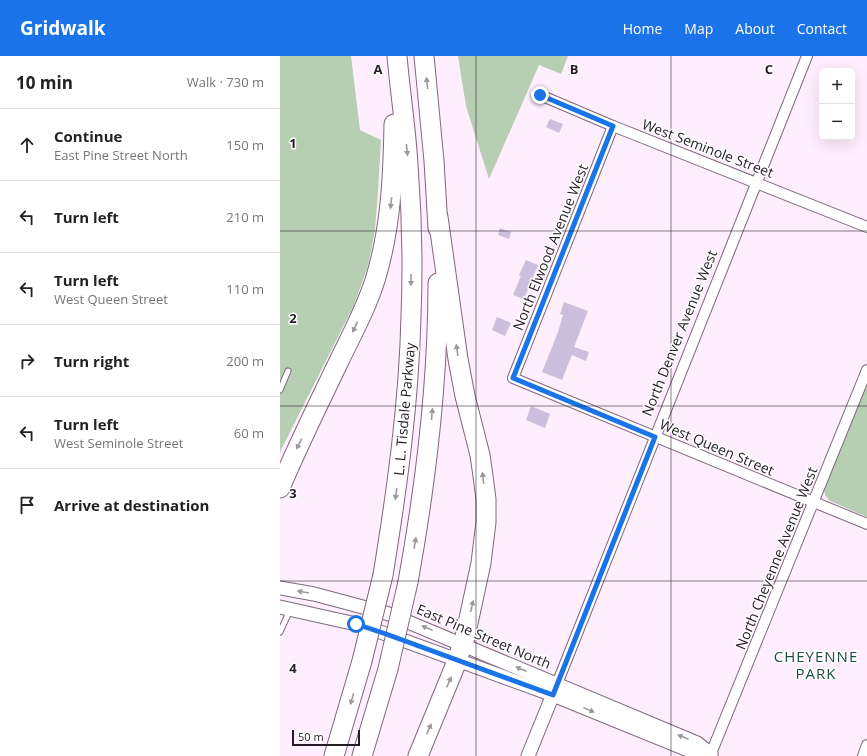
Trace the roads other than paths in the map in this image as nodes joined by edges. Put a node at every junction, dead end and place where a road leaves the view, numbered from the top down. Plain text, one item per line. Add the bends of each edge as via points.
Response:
1 (396, 56) edge
2 (424, 56) edge
3 (807, 56) edge
4 (540, 95) dead end
5 (613, 126) junction
6 (757, 182) junction
7 (438, 216) junction
8 (867, 227) edge
9 (867, 370) edge
10 (288, 371) dead end
11 (513, 378) joint
12 (280, 390) edge
13 (655, 437) junction
14 (280, 488) edge
15 (813, 502) junction
16 (867, 524) edge
17 (280, 588) edge
18 (285, 608) edge
19 (280, 632) edge
20 (460, 652) junction
21 (555, 690) junction
22 (867, 745) edge
23 (712, 755) edge
24 (334, 756) edge
25 (362, 756) edge
26 (418, 756) edge
27 (528, 756) edge
28 (863, 756) edge

1 -> 14 highway via 391,198 375,279 357,324
1 -> 24 highway, L. L. Tisdale Parkway, bridge via 411,216 409,366 402,444 383,575 362,661
7 -> 2 highway, L. L. Tisdale Parkway
3 - 6 street, North Denver Avenue West
4 - 5 street, West Seminole Street
5 - 6 street, West Seminole Street
5 - 11 street, North Elwood Avenue West
6 - 8 street, West Seminole Street
6 - 13 street, North Denver Avenue West
20 -> 7 highway via 482,557 486,499 480,455 458,359
25 -> 7 highway, L. L. Tisdale Parkway, bridge via 388,669 408,582 423,494 438,304
9 - 15 street, North Cheyenne Avenue West
10 - 12 lane
11 - 13 street, West Queen Street
13 - 15 street, West Queen Street
13 - 21 street, North Denver Avenue West
15 - 16 street, West Queen Street
15 - 23 street, North Cheyenne Avenue West
20 -> 17 street, East Pine Street North via 390,614
18 - 19 lane
18 - 20 street, East Pine Street North
20 - 21 street, East Pine Street North via 494,673
26 -> 20 highway
21 - 23 street, East Pine Street North via 693,752
21 - 27 street, North Denver Avenue West
22 - 28 street

